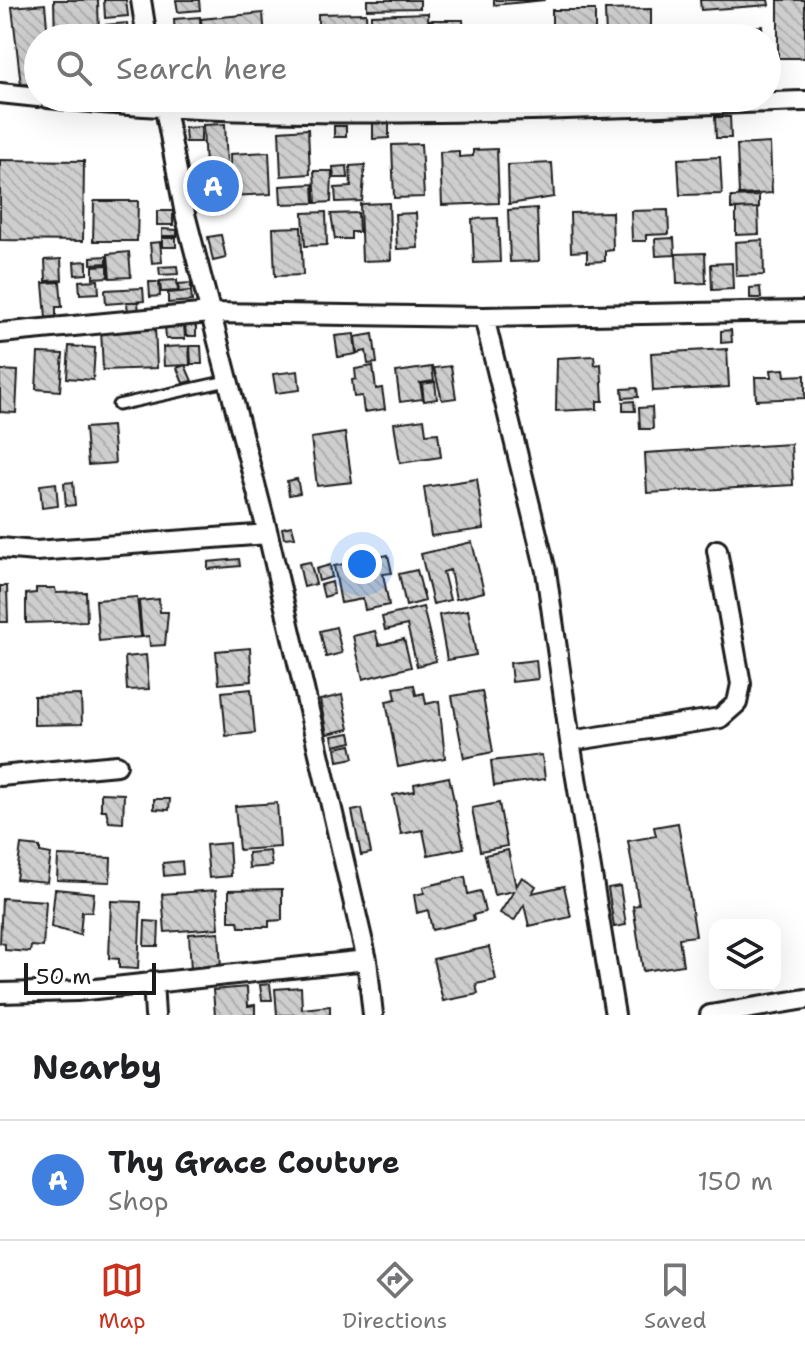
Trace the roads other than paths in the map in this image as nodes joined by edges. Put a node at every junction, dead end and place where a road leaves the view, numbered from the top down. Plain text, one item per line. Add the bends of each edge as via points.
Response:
1 (141, 0) edge
2 (145, 24) edge
3 (0, 93) edge
4 (24, 96) edge
5 (805, 101) edge
6 (781, 102) edge
7 (166, 112) edge
8 (805, 311) edge
9 (210, 313) junction
10 (484, 317) junction
11 (0, 333) edge
12 (227, 381) junction
13 (118, 405) dead end
14 (268, 534) junction
15 (0, 548) edge
16 (717, 550) dead end
17 (570, 741) junction
18 (117, 765) dead end
19 (0, 776) edge
20 (367, 960) junction
21 (153, 981) junction
22 (0, 993) edge
23 (805, 999) edge
24 (155, 1015) edge
25 (373, 1015) edge
26 (615, 1015) edge
27 (710, 1015) edge

1 - 2 street
3 - 4 street
5 - 6 street
7 - 9 street
8 - 10 street
9 - 10 street
9 - 11 street
9 - 12 street
10 - 17 street via 546,571
12 - 13 lane
12 - 14 street
14 - 15 street via 36,551
14 - 20 street
16 - 17 street via 741,684 737,703 720,718
17 - 26 street
18 - 19 street
20 - 21 street
20 - 25 street
21 - 22 street via 77,991
21 - 24 street
23 - 27 street

